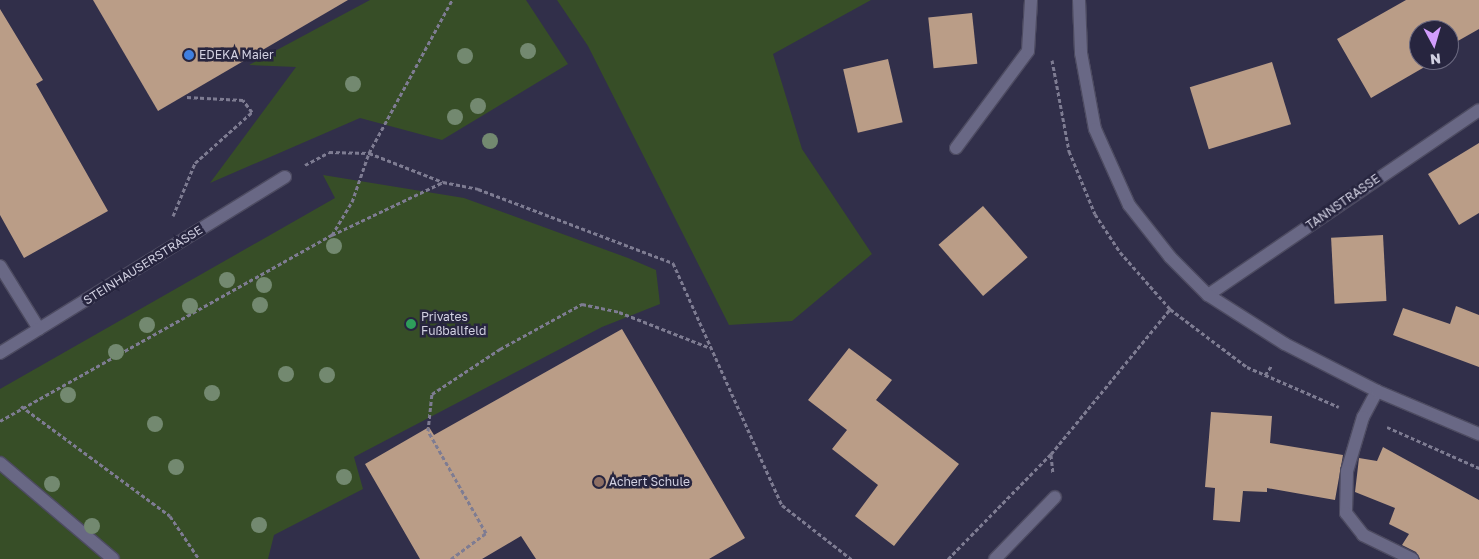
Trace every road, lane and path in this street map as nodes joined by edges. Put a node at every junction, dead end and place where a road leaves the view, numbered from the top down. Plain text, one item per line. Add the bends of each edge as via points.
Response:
1 (452, 0) edge
2 (1031, 0) edge
3 (1080, 0) edge
4 (186, 97) dead end
5 (1479, 110) edge
6 (956, 148) dead end
7 (369, 154) junction
8 (285, 177) joint
9 (443, 182) junction
10 (332, 235) junction
11 (170, 248) junction
12 (0, 266) edge
13 (1208, 295) junction
14 (1170, 309) dead end
15 (38, 329) junction
16 (710, 347) junction
17 (0, 353) edge
18 (1377, 391) junction
19 (21, 406) junction
20 (0, 421) edge
21 (1479, 434) edge
22 (0, 463) edge
23 (1055, 497) dead end
24 (113, 559) edge
25 (199, 559) edge
26 (451, 559) edge
27 (851, 559) edge
28 (948, 559) edge
29 (995, 559) edge
30 (1412, 559) edge

1 - 7 path
2 - 6 street via 1028,51
3 - 13 street via 1081,53 1095,129 1129,205 1170,257
4 - 11 path via 243,100 252,112 195,163 170,226
5 - 13 street, TANNSTRASSE
7 - 8 path via 329,152
7 - 9 path
7 - 10 path via 352,202
8 - 11 street, STEINHAUSERSTRASSE
9 - 10 path
9 - 16 path via 478,190 673,263
10 - 19 path
11 - 15 street, STEINHAUSERSTRASSE
12 - 15 street
13 - 18 street via 1285,344
14 - 28 path via 1051,454
15 - 17 street, STEINHAUSERSTRASSE
16 - 26 path via 620,312 582,304 500,349 432,394 428,432 486,533
16 - 27 path via 782,506
18 - 21 street
18 - 30 street via 1363,417 1347,471 1346,514 1363,535
19 - 20 path
19 - 25 path via 170,516
22 - 24 street
23 - 29 street

